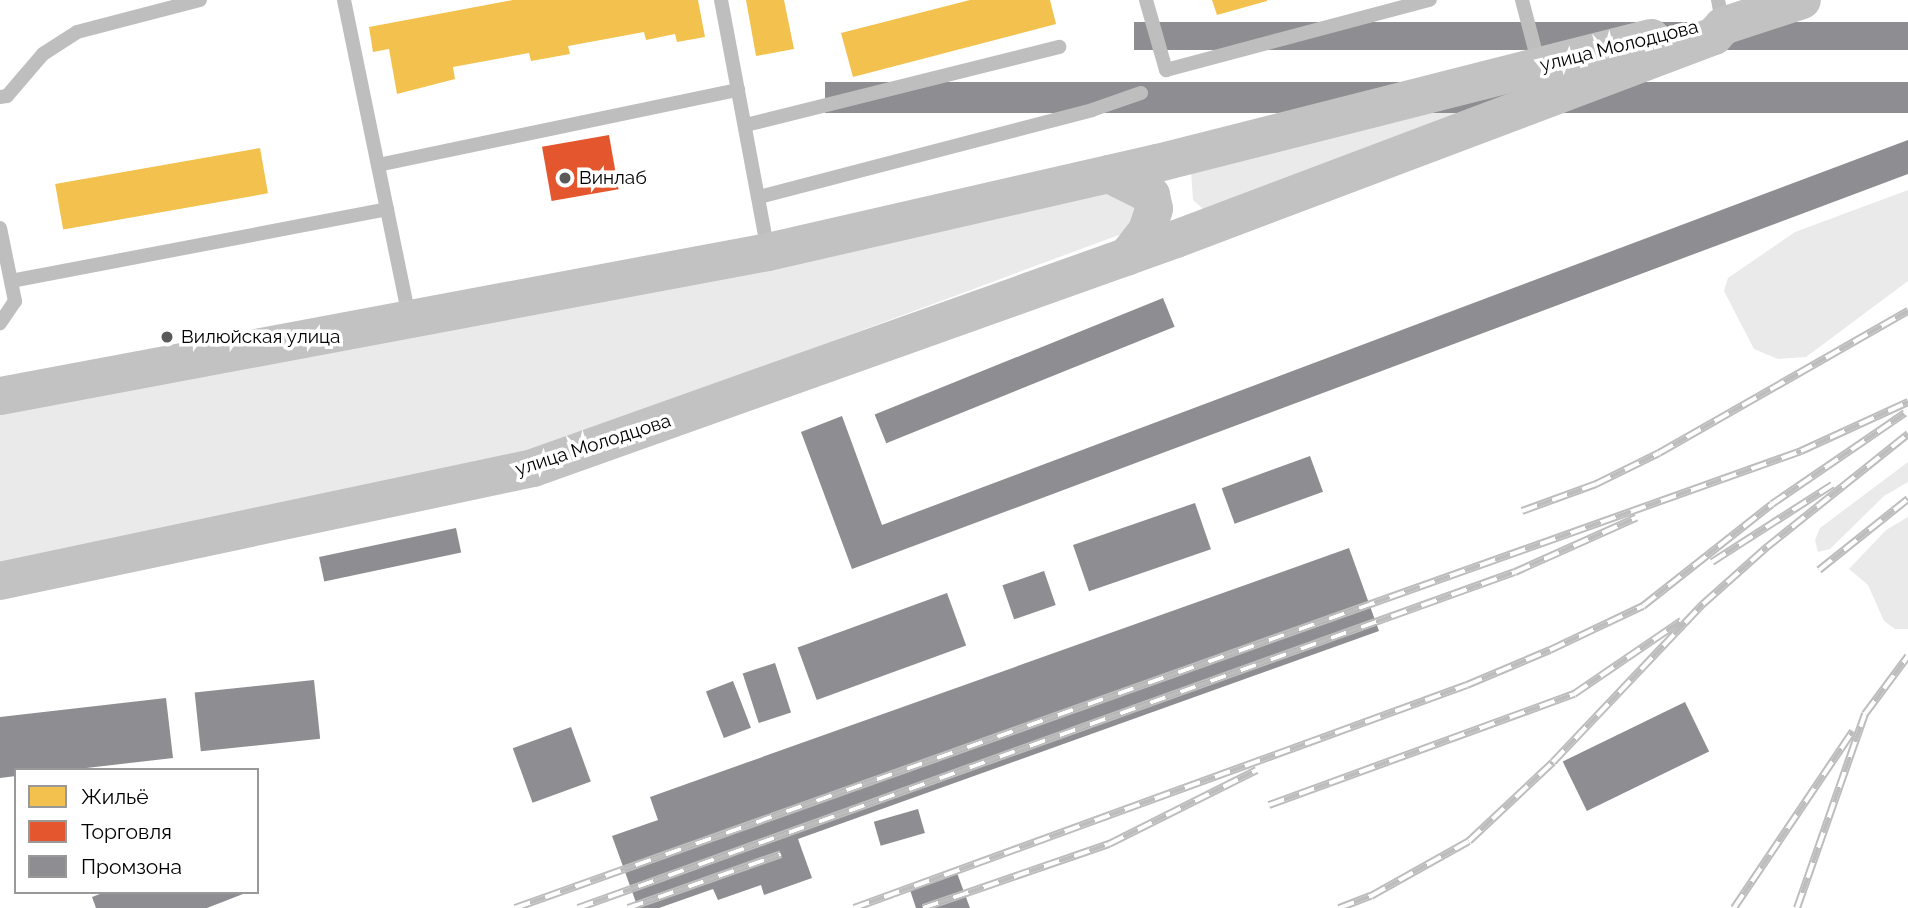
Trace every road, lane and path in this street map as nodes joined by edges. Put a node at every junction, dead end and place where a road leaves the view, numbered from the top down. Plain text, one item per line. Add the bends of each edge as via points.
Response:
1 (200, 0) edge
2 (344, 0) edge
3 (721, 0) edge
4 (1146, 0) edge
5 (1430, 0) edge
6 (1522, 0) edge
7 (1802, 0) edge
8 (1721, 13) edge
9 (1059, 47) dead end
10 (1540, 66) junction
11 (738, 90) junction
12 (1141, 93) dead end
13 (0, 97) edge
14 (746, 125) junction
15 (1194, 154) junction
16 (378, 165) junction
17 (1109, 174) junction
18 (759, 197) junction
19 (387, 209) junction
20 (1221, 223) junction
21 (0, 228) edge
22 (768, 252) junction
23 (1127, 257) junction
24 (10, 281) junction
25 (409, 317) junction
26 (0, 323) edge
27 (0, 396) edge
28 (0, 581) edge

1 - 13 lane via 77,32 43,54 7,96
2 - 16 lane
3 - 11 lane
4 - 5 lane via 1166,70
6 - 10 lane
7 - 8 street
8 - 10 street, улица Молодцова via 1713,22
8 - 20 street, улица Молодцова via 1714,36
9 - 14 lane
10 - 15 street, улица Молодцова
11 - 14 lane
11 - 16 lane
12 - 18 lane via 1092,110
14 - 18 lane
15 - 17 street, улица Молодцова
15 - 20 street via 1181,170 1175,188 1180,203 1196,215
16 - 19 lane
17 - 22 street, улица Молодцова
17 - 23 street via 1151,195 1154,209 1147,231
18 - 22 lane
19 - 24 lane
19 - 25 lane
20 - 23 street, улица Молодцова
21 - 24 lane
22 - 25 street, улица Молодцова
23 - 28 street, улица Молодцова via 533,468
24 - 26 lane via 15,301
25 - 27 street, улица Молодцова

